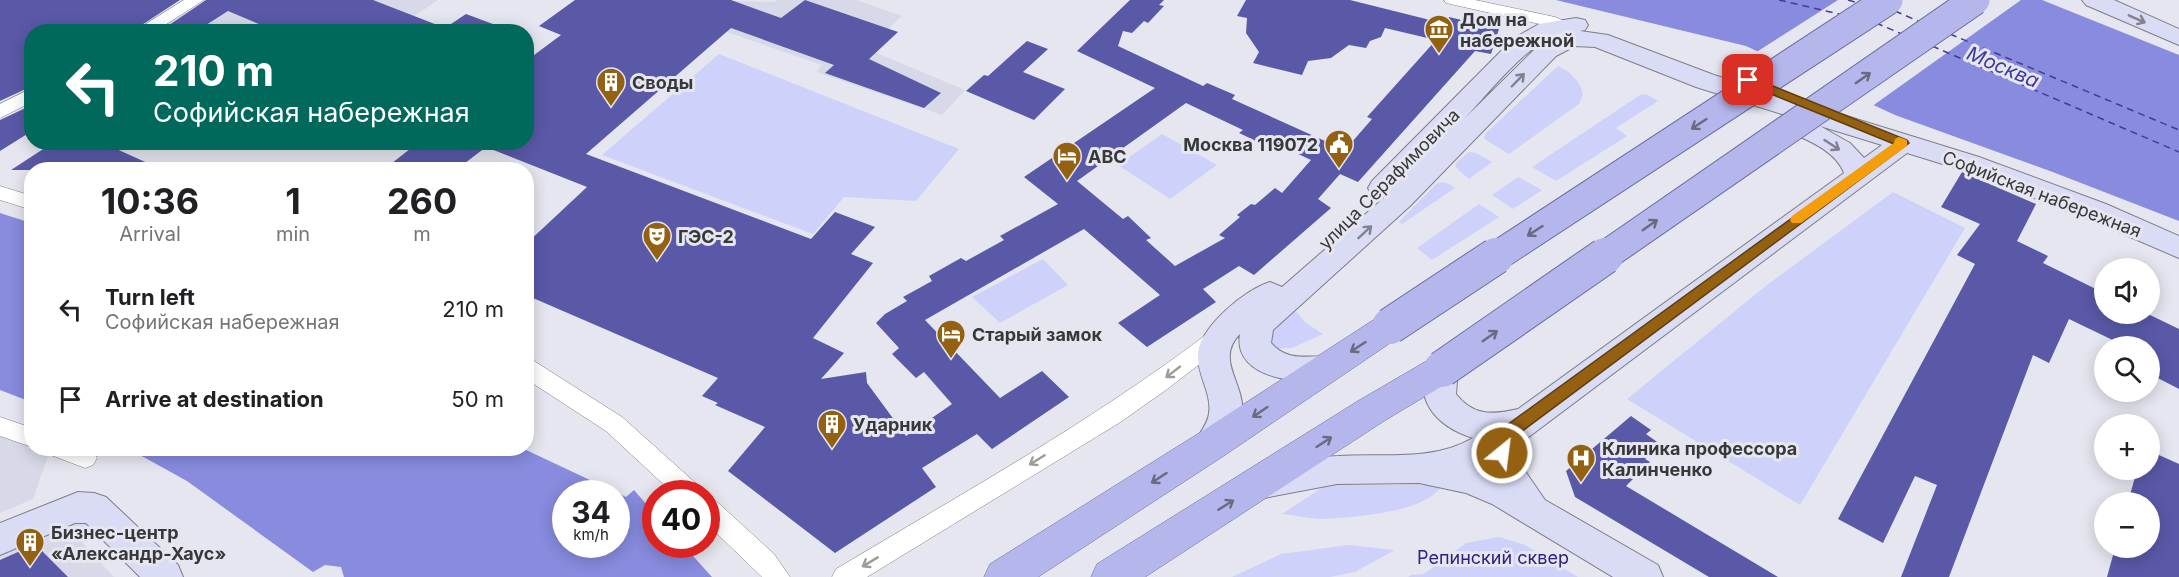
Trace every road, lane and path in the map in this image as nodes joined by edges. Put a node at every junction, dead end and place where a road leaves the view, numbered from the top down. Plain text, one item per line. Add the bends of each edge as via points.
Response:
1 (196, 0) edge
2 (1452, 0) edge
3 (1888, 0) edge
4 (1975, 0) edge
5 (2094, 0) edge
6 (2140, 0) edge
7 (2179, 17) edge
8 (155, 24) edge
9 (1566, 32) junction
10 (2179, 38) edge
11 (1706, 81) junction
12 (24, 98) edge
13 (0, 112) edge
14 (1468, 117) junction
15 (1903, 143) junction
16 (1858, 175) junction
17 (0, 193) edge
18 (24, 200) edge
19 (2179, 248) edge
20 (1219, 337) junction
21 (1326, 368) junction
22 (1442, 369) junction
23 (534, 372) edge
24 (0, 426) edge
25 (1517, 428) junction
26 (24, 435) edge
27 (1209, 446) junction
28 (80, 456) edge
29 (85, 458) dead end
30 (1417, 470) junction
31 (676, 480) edge
32 (1258, 485) junction
33 (1536, 512) junction
34 (720, 520) edge
35 (0, 539) edge
36 (771, 569) edge
37 (165, 577) edge
38 (793, 577) edge
39 (845, 577) edge
40 (1004, 577) edge
41 (1111, 577) edge
42 (1645, 577) edge

1 - 8 street
2 - 9 street via 1550,21
3 -> 21 main road, bridge
22 -> 4 main road, bridge
5 -> 10 main road
6 - 7 main road
9 - 11 main road, Софийская набережная via 1599,40
9 - 14 main road, улица Серафимовича
9 - 15 main road, Софийская набережная via 1581,25 1619,33 1726,71
11 - 15 main road, Софийская набережная
11 -> 16 main road via 1832,145 1850,159
12 - 13 street
14 - 20 main road, улица Серафимовича
21 -> 14 main road, улица Серафимовича via 1284,370 1263,356 1256,347 1255,336 1261,323 1357,239
15 - 16 main road
15 - 19 main road, Софийская набережная via 2010,177
16 - 25 main road
17 - 18 street
20 - 27 main road via 1215,365 1226,413
20 -> 39 street via 1111,416
21 -> 27 main road
22 - 25 main road via 1442,401 1454,414 1482,428
32 -> 22 main road
23 - 31 street via 614,424
24 - 26 street
25 - 30 main road via 1469,456
25 - 33 main road via 1502,453 1506,470
27 -> 40 main road
28 - 29 street
30 - 32 main road via 1338,470
30 - 33 main road via 1470,479
41 -> 32 main road
33 - 42 main road
34 - 36 street
35 - 37 main road via 60,512 94,508
36 - 38 street

